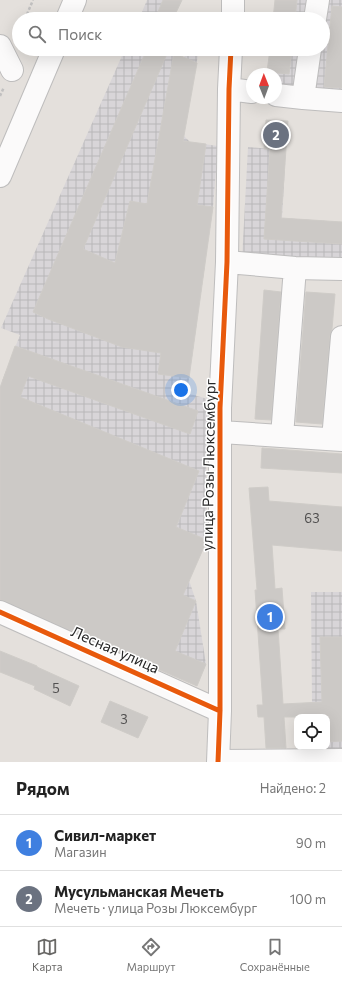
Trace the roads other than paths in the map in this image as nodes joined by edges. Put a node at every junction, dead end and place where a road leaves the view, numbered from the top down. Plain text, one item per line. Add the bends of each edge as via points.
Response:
1 (75, 0) edge
2 (233, 0) edge
3 (318, 0) edge
4 (70, 12) edge
5 (233, 12) edge
6 (316, 12) edge
7 (0, 46) edge
8 (51, 56) edge
9 (231, 56) edge
10 (309, 56) edge
11 (12, 70) dead end
12 (229, 89) junction
13 (246, 91) edge
14 (282, 96) edge
15 (303, 98) junction
16 (342, 101) edge
17 (0, 176) edge
18 (226, 262) junction
19 (295, 268) junction
20 (342, 270) edge
21 (342, 337) edge
22 (221, 432) junction
23 (282, 436) junction
24 (337, 440) edge
25 (0, 612) edge
26 (220, 710) junction
27 (342, 760) edge
28 (218, 761) edge

1 - 4 street
2 - 5 street
3 - 6 street
7 - 11 street
8 - 17 street
9 - 12 street, улица Розы Люксембург
10 - 15 street
12 - 13 street
12 - 18 street, улица Розы Люксембург
14 - 15 street
15 - 16 street
18 - 19 street
18 - 22 street, улица Розы Люксембург
19 - 20 street
19 - 23 street
21 - 24 street
22 - 23 street
22 - 26 street, улица Розы Люксембург
23 - 24 street
25 - 26 street, Лесная улица
26 - 28 street, улица Розы Люксембург
27 - 28 street

